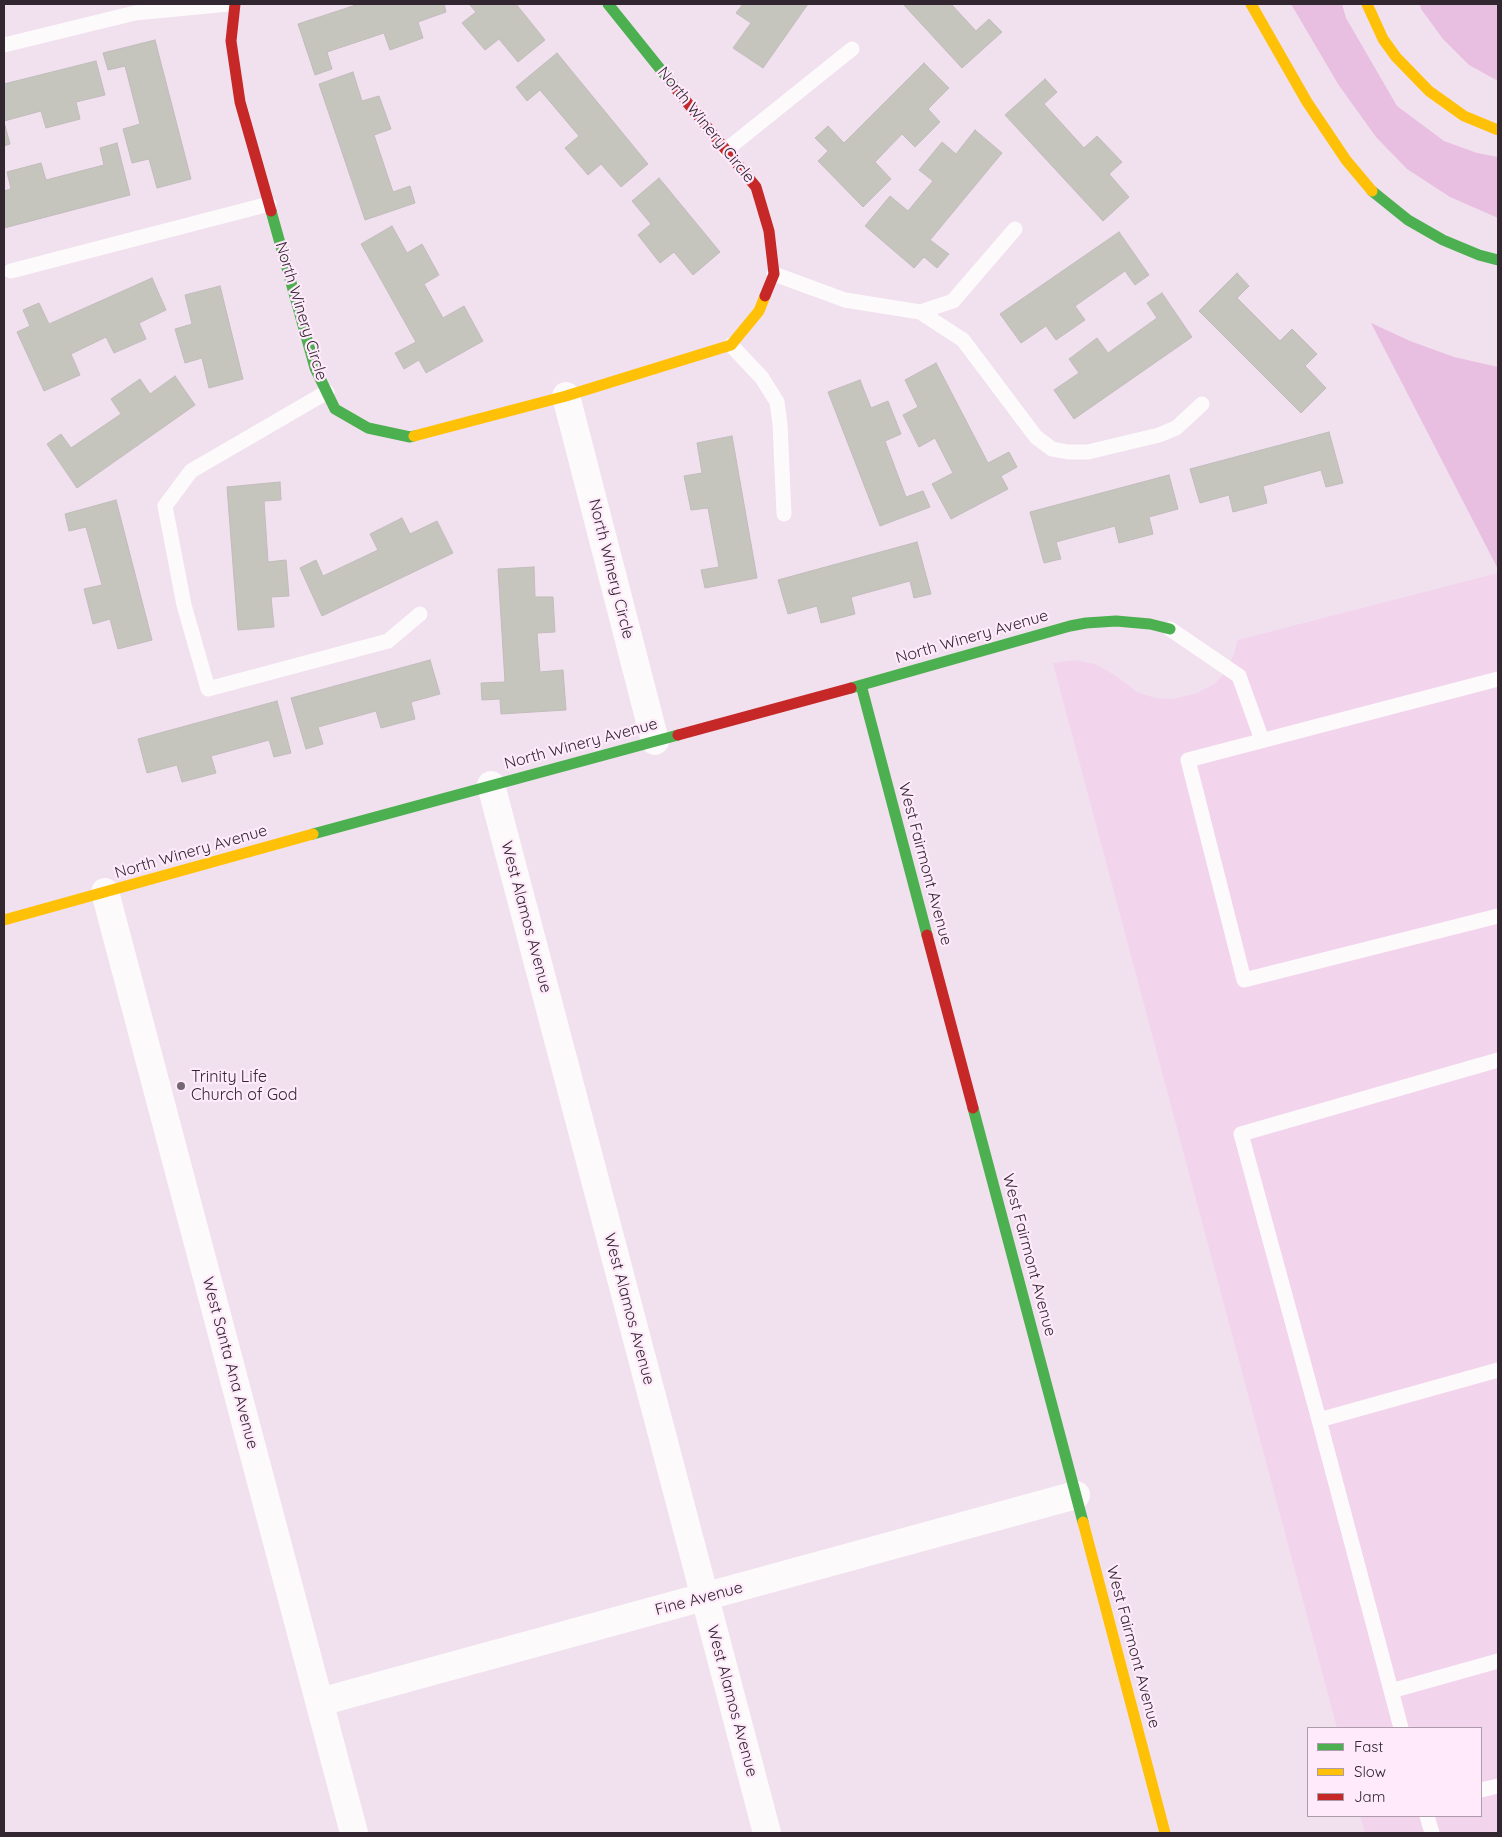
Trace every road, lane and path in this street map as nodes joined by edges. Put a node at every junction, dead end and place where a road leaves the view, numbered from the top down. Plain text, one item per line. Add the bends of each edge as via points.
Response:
1 (228, 4) edge
2 (235, 4) edge
3 (608, 4) edge
4 (1251, 4) edge
5 (1366, 4) edge
6 (4, 45) edge
7 (852, 49) dead end
8 (1498, 130) edge
9 (726, 150) junction
10 (269, 204) junction
11 (1015, 229) dead end
12 (1498, 260) edge
13 (11, 271) dead end
14 (774, 274) junction
15 (920, 312) junction
16 (731, 345) junction
17 (327, 392) junction
18 (566, 396) junction
19 (1202, 404) dead end
20 (784, 514) dead end
21 (420, 614) dead end
22 (1170, 629) joint
23 (1498, 679) edge
24 (861, 685) junction
25 (1262, 740) junction
26 (655, 741) junction
27 (491, 785) junction
28 (106, 892) junction
29 (1498, 916) edge
30 (4, 920) edge
31 (1498, 1060) edge
32 (1498, 1370) edge
33 (1319, 1420) junction
34 (1076, 1495) junction
35 (705, 1597) junction
36 (1498, 1661) edge
37 (1390, 1691) junction
38 (320, 1702) junction
39 (1401, 1727) edge
40 (1498, 1786) edge
41 (1482, 1790) edge
42 (1427, 1817) edge
43 (354, 1833) edge
44 (767, 1833) edge
45 (1165, 1833) edge
46 (1432, 1833) edge

1 - 6 lane via 135,13
2 - 10 main road, North Winery Circle via 231,41 240,102
3 - 9 main road, North Winery Circle
4 - 12 main road via 1322,124 1371,190 1408,220 1443,240
5 - 8 main road via 1396,57 1429,91 1464,116
7 - 9 lane
9 - 14 main road, North Winery Circle via 756,186 770,231
10 - 13 lane
10 - 17 main road, North Winery Circle via 315,368
11 - 15 lane via 953,301
14 - 15 lane via 845,300
14 - 16 main road, North Winery Circle via 759,311
15 - 19 lane via 963,340 1036,437 1052,448 1088,452 1159,435 1176,428
16 - 18 main road, North Winery Circle
16 - 20 lane via 762,378 777,402
17 - 18 main road, North Winery Circle via 335,409 368,428 410,437
17 - 21 lane via 191,471 165,506 184,605 208,689 388,641
18 - 26 street, North Winery Circle
22 - 24 main road, North Winery Avenue via 1129,621 1086,623
22 - 25 lane via 1239,676
23 - 25 lane
24 - 26 main road, North Winery Avenue
24 - 34 main road, West Fairmont Avenue
25 - 29 lane via 1188,760 1244,980
26 - 27 main road, North Winery Avenue
27 - 28 main road, North Winery Avenue
27 - 35 street, West Alamos Avenue
28 - 30 main road, North Winery Avenue
28 - 38 street, West Santa Ana Avenue
31 - 33 lane via 1241,1134
32 - 33 lane
33 - 37 lane
34 - 35 street, Fine Avenue
34 - 45 main road, West Fairmont Avenue
35 - 38 street, Fine Avenue
35 - 44 street, West Alamos Avenue
36 - 37 lane
37 - 39 lane
38 - 43 street, West Santa Ana Avenue
40 - 41 lane
42 - 46 lane

